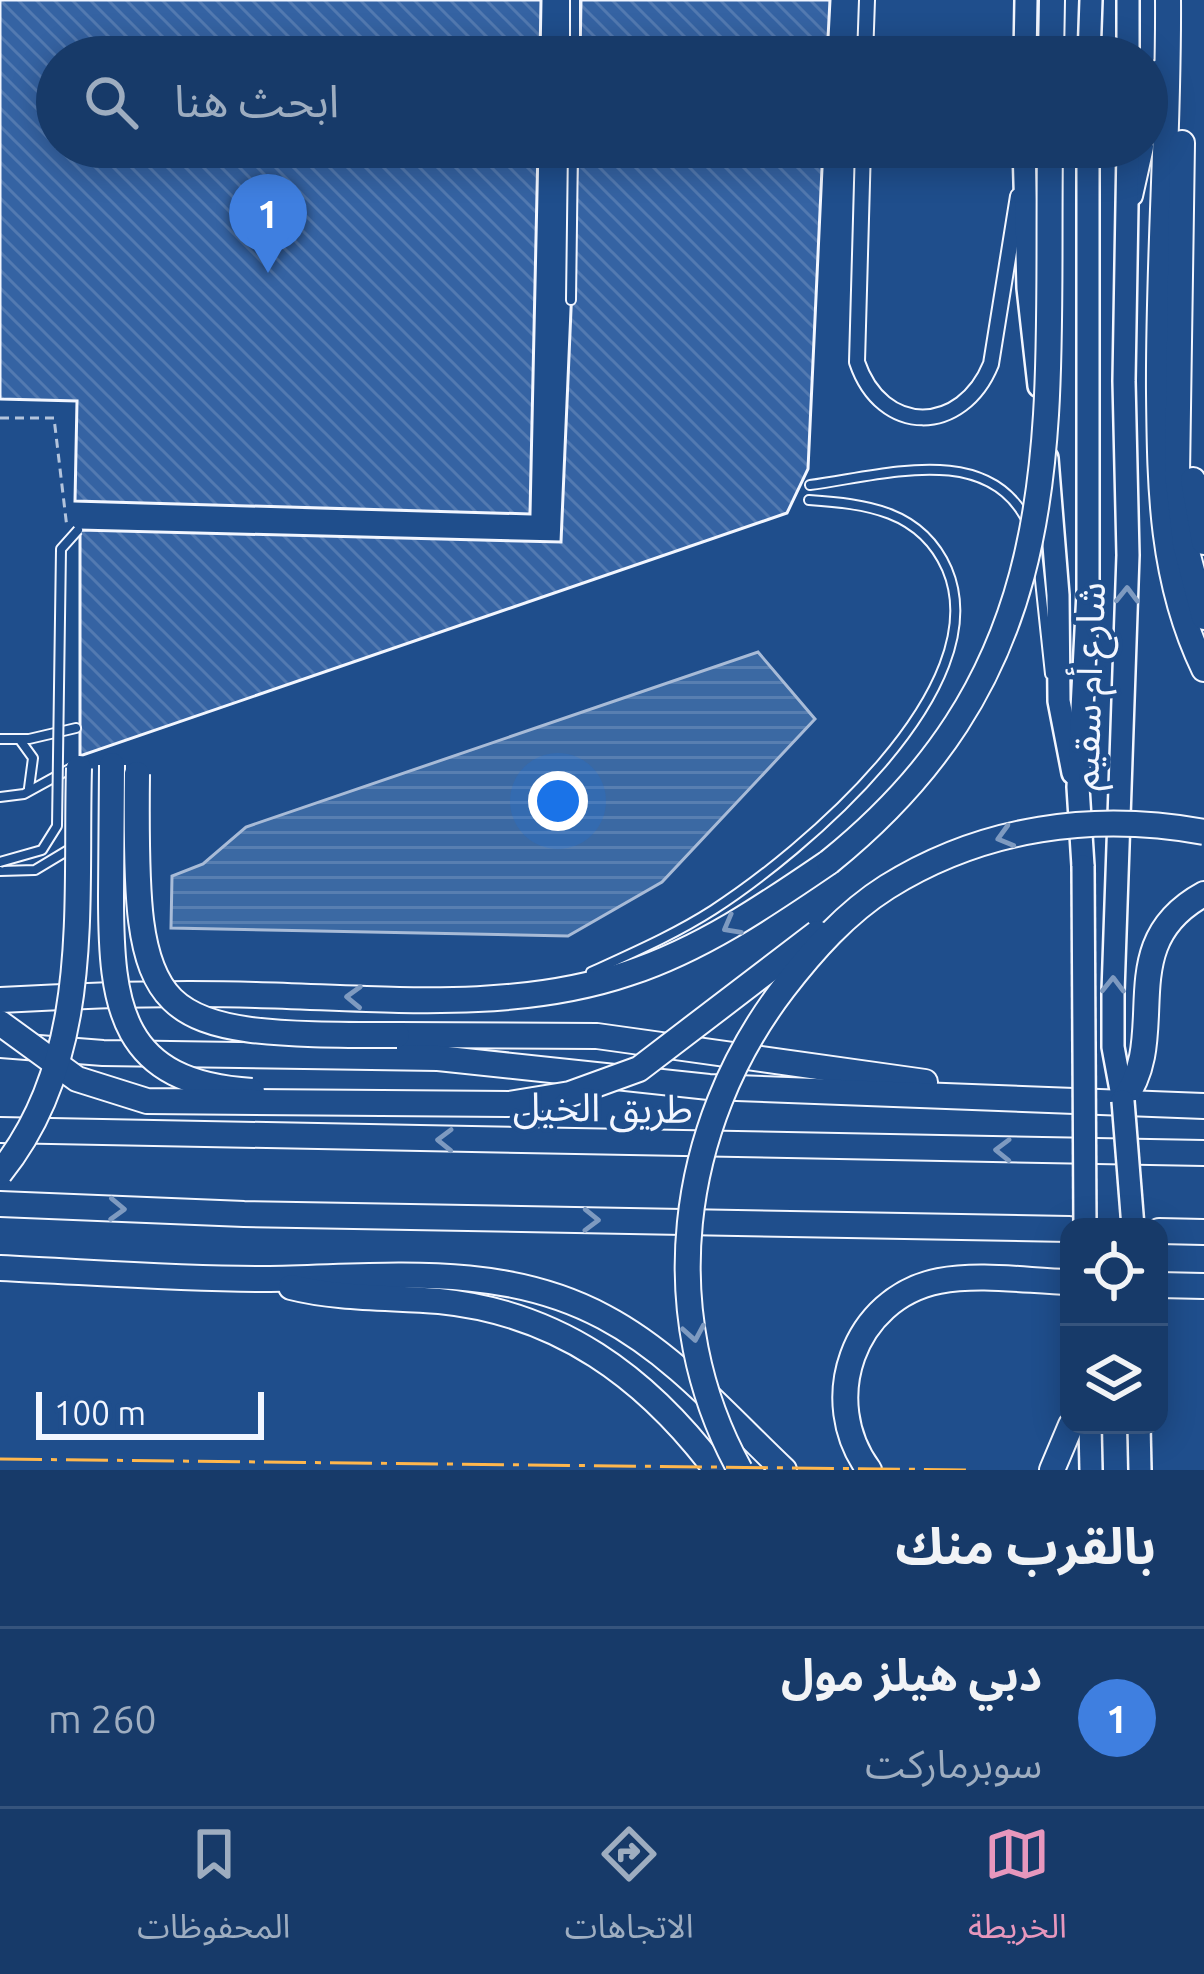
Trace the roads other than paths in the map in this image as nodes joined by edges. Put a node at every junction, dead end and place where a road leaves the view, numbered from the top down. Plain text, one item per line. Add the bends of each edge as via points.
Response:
1 (575, 0) edge
2 (867, 0) edge
3 (1026, 0) edge
4 (1052, 0) edge
5 (1090, 0) edge
6 (1128, 0) edge
7 (1168, 0) edge
8 (1185, 0) edge
9 (574, 36) edge
10 (866, 36) edge
11 (1025, 36) edge
12 (1051, 36) edge
13 (1089, 36) edge
14 (1128, 36) edge
15 (1162, 36) edge
16 (1168, 36) edge
17 (573, 168) edge
18 (862, 168) edge
19 (1023, 168) edge
20 (1050, 168) edge
21 (1088, 168) edge
22 (1129, 168) edge
23 (1139, 168) edge
24 (1166, 168) edge
25 (1023, 173) junction
26 (1129, 212) junction
27 (571, 300) dead end
28 (1179, 406) junction
29 (810, 485) dead end
30 (809, 500) dead end
31 (78, 530) dead end
32 (1204, 542) edge
33 (1204, 617) edge
34 (1204, 669) edge
35 (1059, 701) junction
36 (76, 728) dead end
37 (0, 739) edge
38 (20, 740) junction
39 (89, 767) junction
40 (137, 774) dead end
41 (1078, 787) junction
42 (24, 794) junction
43 (0, 797) edge
44 (1204, 832) edge
45 (0, 862) edge
46 (0, 872) edge
47 (1204, 894) edge
48 (850, 914) junction
49 (550, 990) junction
50 (0, 1000) edge
51 (0, 1023) edge
52 (0, 1045) edge
53 (1027, 1100) junction
54 (1124, 1101) junction
55 (356, 1104) junction
56 (1204, 1106) edge
57 (0, 1130) edge
58 (1204, 1154) edge
59 (0, 1173) edge
60 (0, 1204) edge
61 (1085, 1218) edge
62 (1132, 1218) edge
63 (1060, 1229) edge
64 (1168, 1231) edge
65 (1204, 1232) edge
66 (0, 1268) edge
67 (266, 1279) junction
68 (1060, 1282) edge
69 (1168, 1285) edge
70 (1204, 1286) edge
71 (1067, 1434) edge
72 (1090, 1434) edge
73 (1139, 1434) edge
74 (716, 1470) edge
75 (740, 1470) edge
76 (784, 1470) edge
77 (868, 1470) edge
78 (1052, 1470) edge
79 (1091, 1470) edge
80 (1140, 1470) edge

1 - 9 lane
2 - 10 street
3 - 11 main road
4 - 12 highway
5 - 13 main road
6 - 14 main road
7 - 15 main road
7 - 16 highway
8 - 28 highway
17 - 27 lane
18 - 25 street via 857,362 880,402 923,418 967,403 991,364
19 - 25 main road
20 -> 49 highway, bridge via 1047,443 1024,569 990,660 942,744 890,808 751,915 630,973
21 - 41 main road, شارع أم سقيم via 1088,592
22 - 26 main road, شارع أم سقيم
23 - 26 main road
24 - 34 highway via 1162,510 1174,594
25 - 35 main road via 1055,538
54 -> 26 main road, شارع أم سقيم via 1113,992 1127,623
28 - 32 highway
28 - 33 highway via 1181,521
29 - 35 lane via 944,470 1005,488 1033,536
30 - 49 lane via 892,513 934,546 957,614 939,676 864,782 799,848 691,924
31 - 45 lane, bridge via 61,549 58,826 42,850
35 - 41 main road
36 - 38 lane
37 - 38 lane
38 - 42 lane via 34,766
39 - 42 lane
39 - 46 lane, bridge via 85,821 72,847 35,870
39 - 55 highway, bridge via 112,974 120,1013 136,1039 170,1070 201,1083
39 - 59 highway, bridge via 69,1030 29,1134
40 - 53 highway, bridge via 136,889 146,961 171,1001 205,1022 250,1034 554,1034 681,1045
41 - 61 main road, شارع أم سقيم, bridge
42 - 43 lane
44 -> 48 highway, bridge via 1113,821 1028,830 913,872
47 - 54 highway via 1156,942 1140,1071
48 - 55 highway, bridge via 795,947 670,1051 623,1076 509,1104
48 -> 75 highway, bridge via 746,1042 698,1166 687,1251 692,1328 713,1411
49 -> 50 highway via 420,1000 142,992
51 - 55 highway, bridge via 67,1074 132,1098
52 - 53 highway via 437,1058 709,1087
53 - 56 highway
54 - 62 main road, شارع أم سقيم, bridge
58 -> 57 highway, طريق الخيل
60 -> 63 highway
64 - 65 highway
66 - 67 highway
67 - 74 highway via 306,1292 478,1308 552,1330 634,1378
67 - 76 highway via 478,1278 563,1298 671,1360
68 - 77 highway via 940,1281 884,1309 855,1349 844,1393 850,1438
69 - 70 highway
71 - 78 highway
72 - 79 main road
73 - 80 main road

